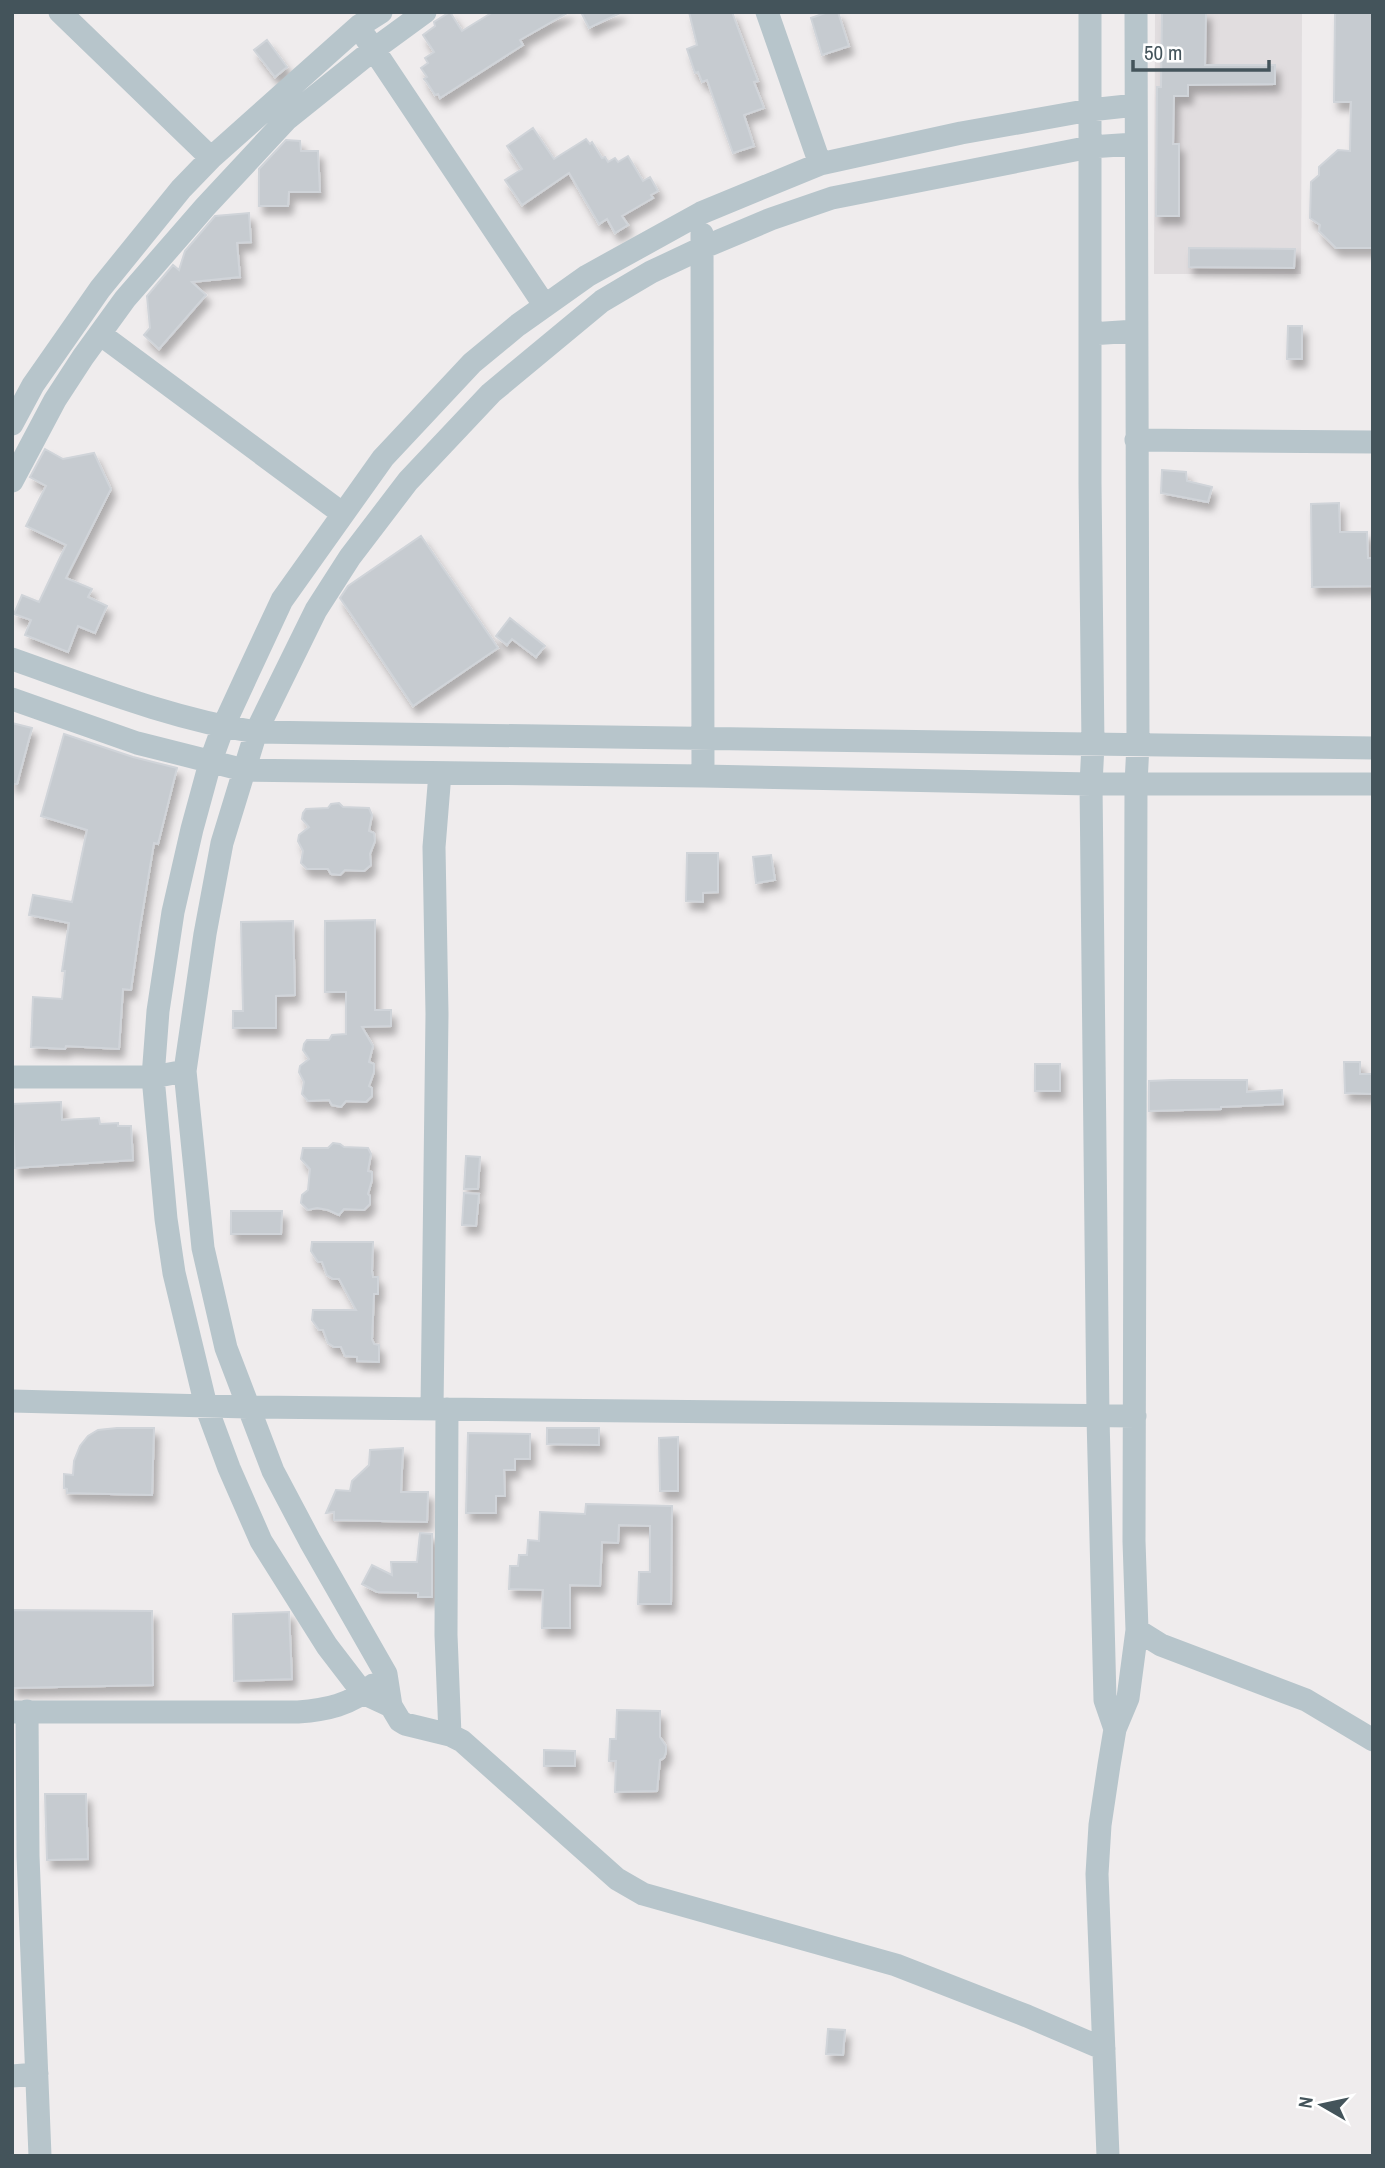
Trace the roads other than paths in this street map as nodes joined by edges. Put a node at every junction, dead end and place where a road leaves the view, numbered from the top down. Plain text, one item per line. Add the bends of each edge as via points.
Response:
1 (60, 12) edge
2 (381, 12) edge
3 (425, 12) edge
4 (766, 12) edge
5 (1090, 12) edge
6 (1136, 12) edge
7 (359, 26) junction
8 (373, 50) junction
9 (1136, 105) junction
10 (1090, 110) junction
11 (1135, 144) junction
12 (1090, 147) junction
13 (211, 158) junction
14 (820, 164) junction
15 (701, 213) junction
16 (702, 248) junction
17 (545, 306) junction
18 (1136, 331) junction
19 (100, 334) junction
20 (1090, 334) junction
21 (12, 425) edge
22 (1136, 440) junction
23 (1373, 442) edge
24 (12, 481) edge
25 (343, 514) junction
26 (12, 659) edge
27 (12, 699) edge
28 (223, 727) junction
29 (256, 732) junction
30 (705, 737) junction
31 (1138, 744) junction
32 (1093, 745) junction
33 (1373, 748) edge
34 (210, 763) junction
35 (244, 770) junction
36 (440, 773) junction
37 (703, 776) junction
38 (1091, 784) junction
39 (1136, 784) junction
40 (1373, 784) edge
41 (185, 1071) junction
42 (12, 1077) edge
43 (153, 1077) junction
44 (12, 1401) edge
45 (206, 1406) junction
46 (248, 1408) junction
47 (440, 1409) junction
48 (1135, 1416) junction
49 (1098, 1417) junction
50 (1137, 1630) junction
51 (386, 1674) junction
52 (363, 1693) junction
53 (391, 1706) junction
54 (20, 1711) edge
55 (1115, 1730) junction
56 (450, 1735) junction
57 (1373, 1740) edge
58 (1104, 2049) junction
59 (37, 2074) junction
60 (12, 2076) edge
61 (40, 2156) edge
62 (1108, 2156) edge

1 - 13 street
2 - 7 street
3 - 8 street
4 - 14 street
5 - 10 street
6 - 9 street
7 - 8 street
7 - 13 street
8 - 17 street
8 - 19 street via 287,119 205,207
9 - 10 street
9 - 11 street
10 - 12 street
10 - 14 street
11 - 12 street
11 - 18 street
12 - 16 street via 832,198
12 - 20 street
13 - 21 street via 100,289 33,385
14 - 15 street
15 - 16 street
15 - 17 street via 587,276
16 - 29 street via 602,302 491,393 408,481 316,610
16 - 30 street
17 - 25 street via 472,363 383,458
18 - 20 street
18 - 22 street
19 - 24 street via 55,400
19 - 25 street
20 - 32 street
22 - 23 street
22 - 31 street
25 - 28 street via 282,600
26 - 28 street
27 - 34 street
28 - 29 street
28 - 34 street
29 - 30 street
29 - 35 street
30 - 32 street
30 - 37 street
31 - 32 street
31 - 33 street
31 - 39 street
32 - 38 street
34 - 35 street
34 - 43 street via 173,912
35 - 36 street
35 - 41 street via 222,843
36 - 37 street
36 - 47 street via 434,847
37 - 38 street
38 - 39 street
38 - 49 street
39 - 40 street
39 - 48 street
41 - 43 street
41 - 46 street via 203,1248 226,1349
42 - 43 street
43 - 45 street via 174,1273
44 - 45 street
45 - 46 street
45 - 52 street via 261,1541 327,1646
46 - 47 street
46 - 51 street via 273,1471
47 - 49 street
47 - 56 street
48 - 49 street
48 - 50 street
49 - 55 street via 1105,1700
50 - 55 street via 1128,1698
50 - 57 street via 1161,1645 1306,1700
51 - 52 street
51 - 53 street
52 - 53 street
52 - 54 street via 326,1710 298,1712
53 - 56 street via 405,1724
54 - 59 street
55 - 58 street via 1097,1874
56 - 58 street via 472,1748 617,1879 643,1894 896,1965
58 - 62 street
59 - 60 street
59 - 61 street

